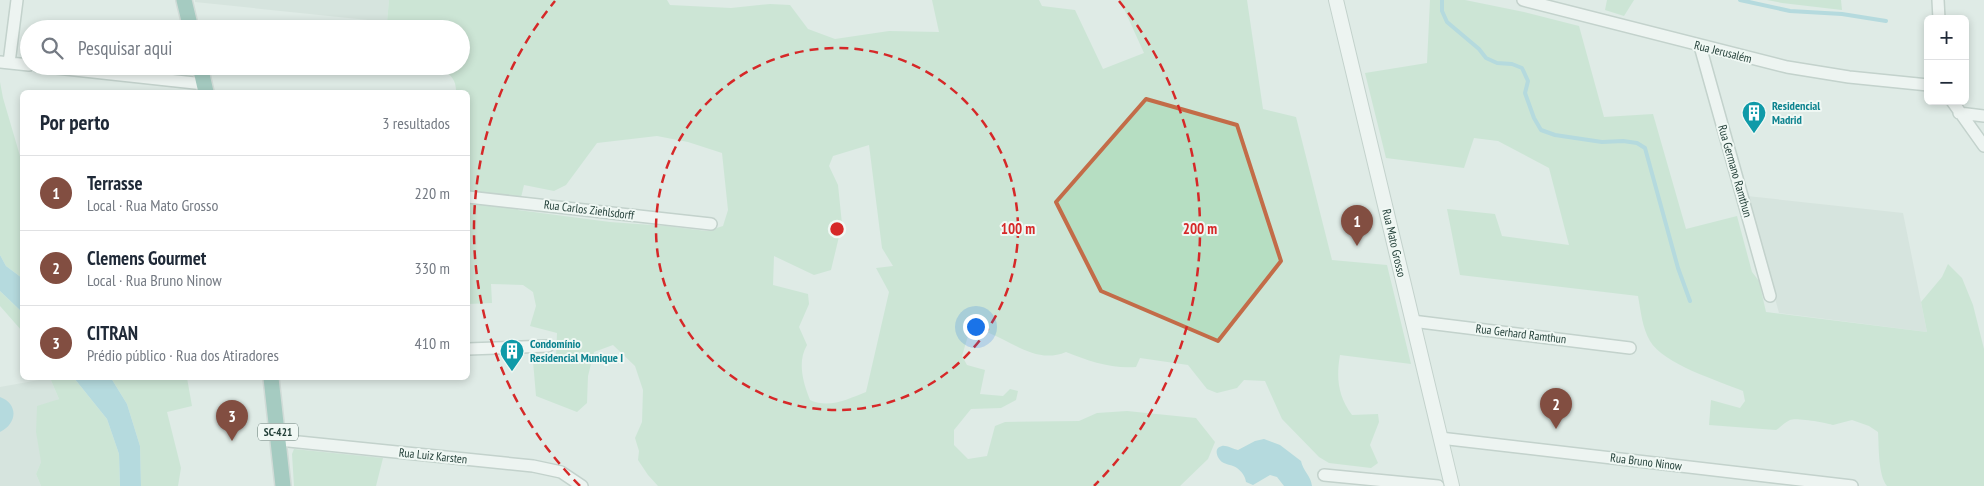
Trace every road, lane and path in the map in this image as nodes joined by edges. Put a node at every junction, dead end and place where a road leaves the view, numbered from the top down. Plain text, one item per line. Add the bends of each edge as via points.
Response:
1 (17, 0) edge
2 (184, 0) edge
3 (1336, 0) edge
4 (1523, 0) edge
5 (1938, 0) edge
6 (1939, 15) edge
7 (189, 20) edge
8 (1700, 46) junction
9 (4, 63) edge
10 (20, 64) edge
11 (106, 75) edge
12 (202, 75) edge
13 (1924, 85) edge
14 (205, 88) edge
15 (1954, 105) edge
16 (1959, 113) junction
17 (1984, 116) edge
18 (1984, 146) edge
19 (470, 197) edge
20 (711, 224) dead end
21 (1770, 296) dead end
22 (1412, 321) junction
23 (548, 346) dead end
24 (1630, 348) dead end
25 (470, 349) edge
26 (271, 380) edge
27 (1440, 438) junction
28 (279, 440) junction
29 (1324, 475) dead end
30 (283, 486) edge
31 (582, 486) edge
32 (1438, 486) edge
33 (1452, 486) edge
34 (1852, 486) edge

1 - 9 street
2 - 7 main road
3 - 22 street, Rua Mato Grosso
4 - 8 street, Rua Jerusalém
5 - 6 street
8 - 13 street, Rua Jerusalém via 1815,72
8 - 21 street, Rua Germano Ramthun
9 - 10 street
11 - 14 street
12 - 14 main road
15 - 16 street
16 - 17 street
16 - 18 street
19 - 20 street, Rua Carlos Ziehlsdorff
22 - 24 street, Rua Gerhard Ramthun
22 - 27 street, Rua Mato Grosso
23 - 25 street
26 - 28 main road, SC-421
27 - 33 street, Rua Mato Grosso
27 - 34 street, Rua Bruno Ninow
28 - 30 main road, SC-421
28 - 31 street, Rua Luiz Karsten via 533,466 561,472
29 - 32 street

